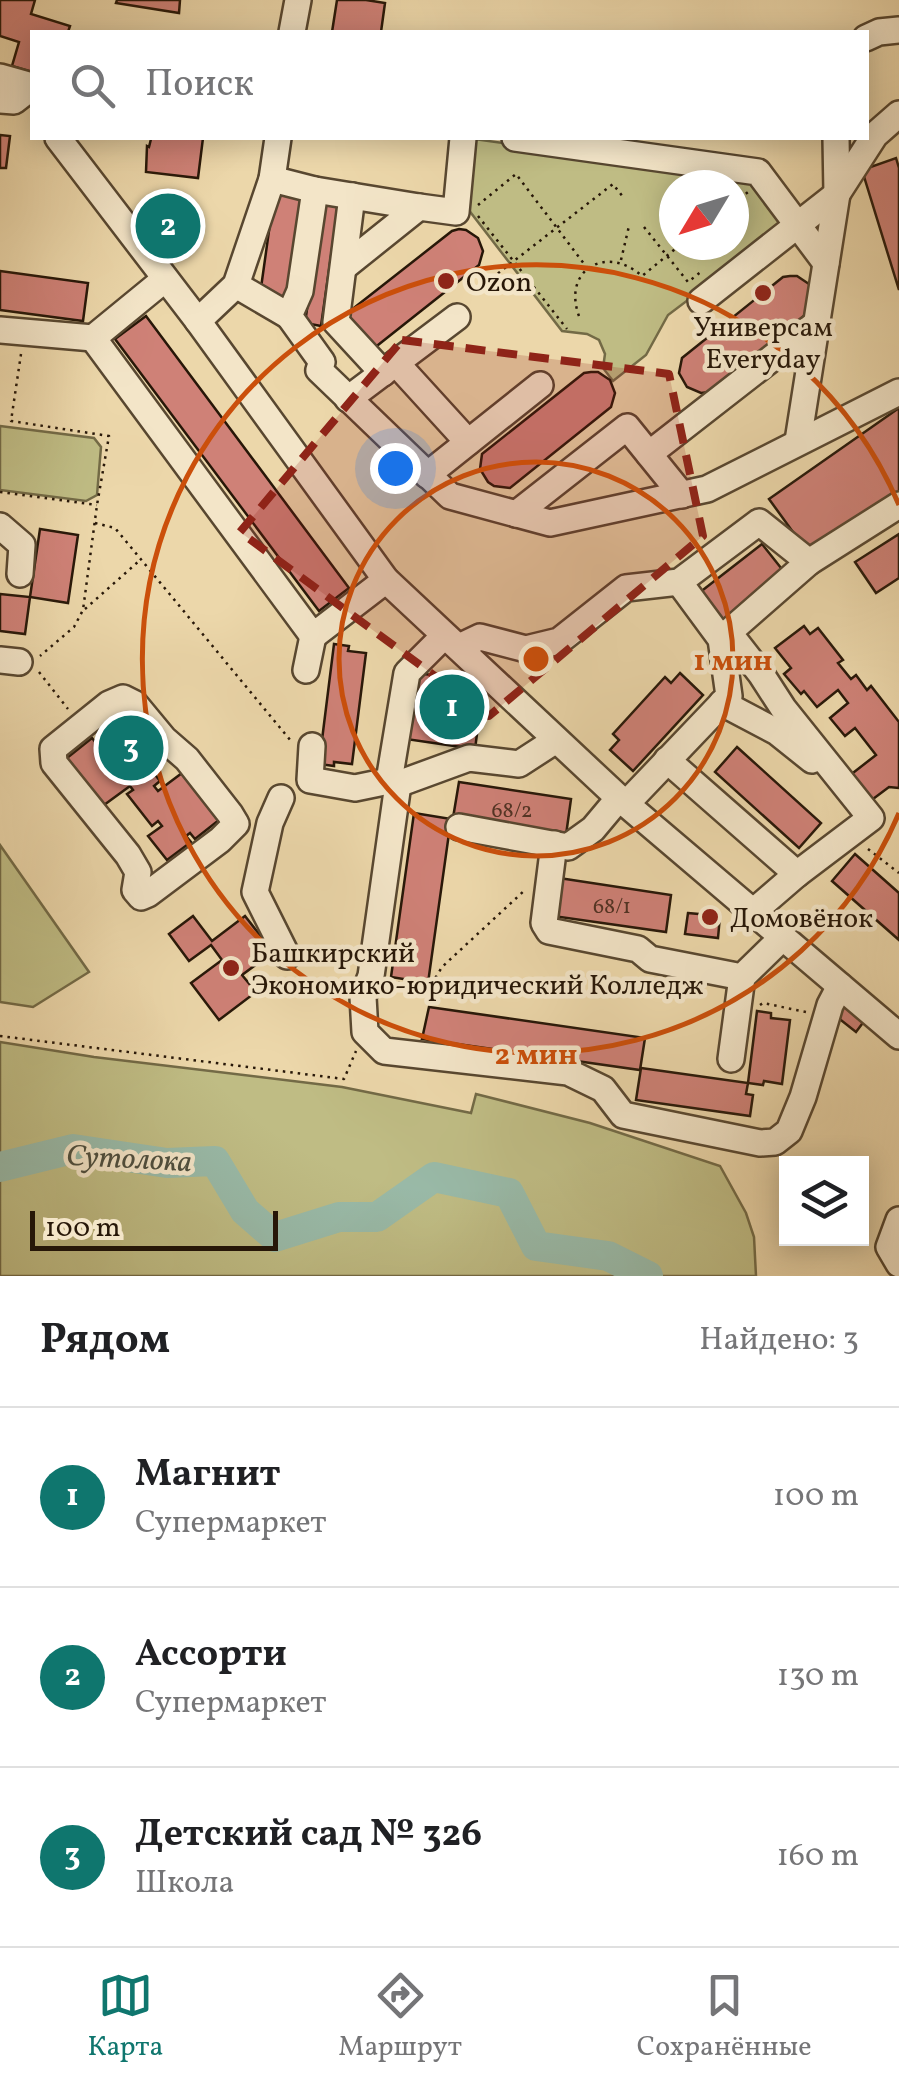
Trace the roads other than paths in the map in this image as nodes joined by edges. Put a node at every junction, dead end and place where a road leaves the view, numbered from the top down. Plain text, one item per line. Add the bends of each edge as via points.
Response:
1 (298, 0) edge
2 (292, 30) edge
3 (899, 30) edge
4 (869, 37) edge
5 (0, 77) edge
6 (30, 86) edge
7 (30, 89) edge
8 (0, 100) edge
9 (899, 114) edge
10 (60, 140) edge
11 (278, 140) edge
12 (463, 140) edge
13 (530, 140) edge
14 (836, 140) edge
15 (272, 179) junction
16 (315, 190) junction
17 (837, 194) junction
18 (352, 196) junction
19 (420, 207) junction
20 (797, 226) junction
21 (826, 263) junction
22 (344, 267) junction
23 (165, 279) junction
24 (236, 285) junction
25 (701, 301) dead end
26 (289, 316) junction
27 (457, 318) dead end
28 (198, 322) junction
29 (817, 323) junction
30 (12, 331) edge
31 (93, 338) junction
32 (389, 368) junction
33 (540, 385) dead end
34 (899, 392) edge
35 (348, 399) junction
36 (468, 442) junction
37 (798, 442) junction
38 (649, 454) junction
39 (427, 475) junction
40 (682, 495) junction
41 (899, 505) edge
42 (516, 514) junction
43 (0, 526) edge
44 (809, 562) junction
45 (20, 574) dead end
46 (386, 580) junction
47 (679, 582) junction
48 (313, 636) junction
49 (722, 639) junction
50 (452, 642) junction
51 (306, 670) dead end
52 (722, 703) junction
53 (556, 740) junction
54 (667, 760) junction
55 (834, 769) junction
56 (393, 782) junction
57 (281, 798) junction
58 (623, 801) junction
59 (233, 819) junction
60 (459, 827) dead end
61 (554, 844) junction
62 (797, 874) junction
63 (754, 912) junction
64 (784, 937) junction
65 (287, 956) dead end
66 (742, 977) junction
67 (840, 986) junction
68 (899, 1036) edge
69 (731, 1059) dead end
70 (899, 1220) edge
71 (899, 1264) edge

1 - 2 street
3 - 4 street
5 - 6 street
7 - 8 street via 14,101
9 - 17 street
10 - 23 street
11 - 15 street
12 - 19 street via 456,212
13 - 20 street via 758,172
14 - 17 street
15 - 16 street
15 - 24 street
16 - 18 street
16 - 26 street via 300,291
17 - 20 street
17 - 21 street
18 - 19 street
18 - 22 street
19 - 22 street
20 - 21 street
20 - 25 street
21 - 29 street
22 - 32 street via 336,322
23 - 28 street
23 - 31 street
24 - 26 street
24 - 28 street
26 - 35 street via 322,362 319,370
27 - 32 street
28 - 46 street
29 - 37 street
29 - 38 street
30 - 31 street
31 - 48 street
32 - 35 street
32 - 36 street
33 - 36 street
34 - 37 street
35 - 39 street
36 - 39 street
37 - 40 street via 707,490
38 - 40 street
38 - 42 street via 627,428
39 - 42 street via 450,496
40 - 42 street via 550,523
41 - 44 street
43 - 45 street via 22,545
44 - 47 street via 759,522
44 - 49 street
46 - 48 street
46 - 50 street
47 - 49 street
47 - 50 street via 626,588 558,641 526,649 480,636
48 - 51 street
49 - 52 street via 729,696
49 - 55 street via 736,642
50 - 53 street
50 - 56 street via 406,673
52 - 54 street
52 - 55 street via 777,732 824,770
53 - 56 street via 519,764 469,758
53 - 58 street
54 - 58 street
54 - 62 street
55 - 62 street via 871,818
56 - 57 street via 355,788 311,764
56 - 67 street via 371,976 362,997 365,1032 384,1051 568,1072 602,1089 623,1114 775,1142 788,1131
57 - 59 street
57 - 65 street via 255,892
58 - 61 street via 568,847
58 - 63 street
59 - 59 street via 187,759 123,698 53,749 54,763 128,854 141,897 220,840 236,824
60 - 61 street
61 - 66 street via 544,923 549,931
62 - 63 street
63 - 64 street
64 - 66 street
64 - 67 street
66 - 69 street
67 - 68 street
70 - 71 street via 890,1247

